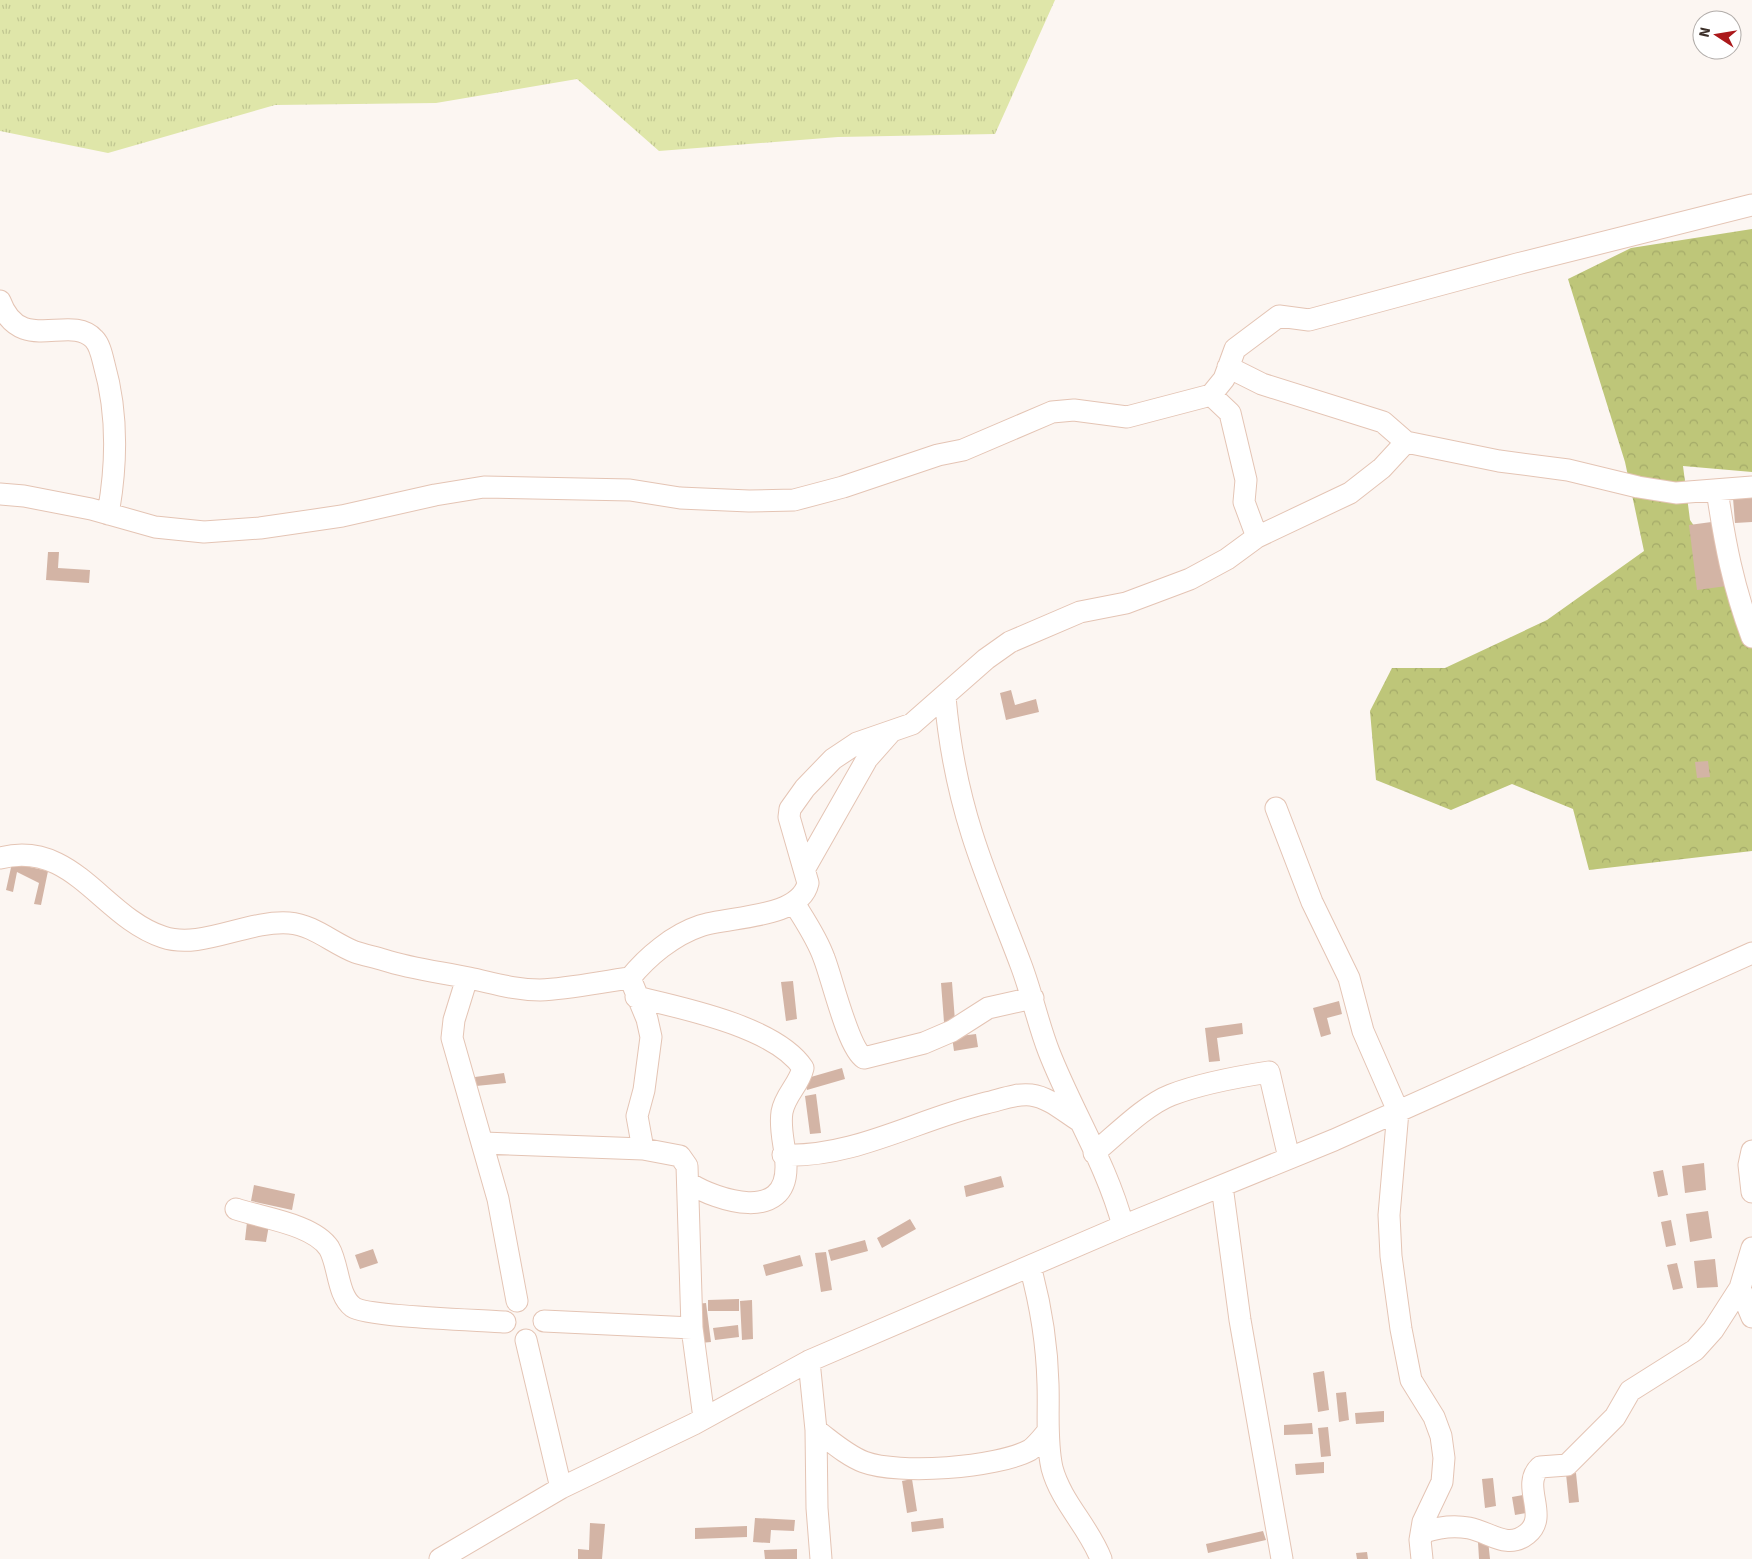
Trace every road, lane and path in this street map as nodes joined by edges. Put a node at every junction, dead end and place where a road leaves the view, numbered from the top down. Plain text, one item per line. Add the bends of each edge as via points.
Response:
1 (1752, 205) edge
2 (0, 301) edge
3 (1228, 367) junction
4 (1211, 395) junction
5 (1406, 442) junction
6 (1752, 487) edge
7 (1717, 490) junction
8 (0, 494) edge
9 (108, 514) junction
10 (1257, 537) junction
11 (1752, 637) edge
12 (945, 697) junction
13 (890, 732) junction
14 (1276, 808) dead end
15 (0, 858) edge
16 (805, 868) junction
17 (794, 903) junction
18 (1752, 953) edge
19 (467, 978) junction
20 (633, 987) junction
21 (1033, 998) junction
22 (1398, 1111) junction
23 (1078, 1120) junction
24 (484, 1144) junction
25 (643, 1149) junction
26 (1752, 1151) edge
27 (1094, 1153) junction
28 (783, 1155) junction
29 (1289, 1158) junction
30 (689, 1183) junction
31 (1222, 1186) junction
32 (1752, 1192) edge
33 (236, 1209) dead end
34 (1123, 1226) junction
35 (1752, 1248) edge
36 (1030, 1266) junction
37 (1740, 1288) junction
38 (517, 1301) junction
39 (1752, 1317) edge
40 (544, 1321) junction
41 (505, 1322) junction
42 (692, 1328) junction
43 (526, 1340) junction
44 (809, 1362) junction
45 (704, 1418) junction
46 (816, 1430) junction
47 (1048, 1431) junction
48 (561, 1488) junction
49 (1421, 1549) edge
50 (440, 1559) edge
51 (821, 1559) edge
52 (1101, 1559) edge
53 (1282, 1559) edge

1 - 3 street via 1309,320 1278,316 1235,349
2 - 9 street via 4,314 25,329 81,333 94,339 100,350 109,380 114,424 114,484
3 - 4 street via 1224,379
3 - 5 street via 1262,384 1382,422
4 - 9 street via 1127,417 1074,410 1052,412 963,450 794,500 749,502 680,498 630,490 484,487 342,516 204,532 155,527
4 - 10 street via 1230,414 1246,480 1244,502
5 - 7 street via 1499,461 1568,470 1676,493
5 - 10 street via 1382,468 1350,493
6 - 7 street
7 - 11 street via 1727,557
8 - 9 street
10 - 12 street via 1227,559 1175,585 1126,603 1080,612 1010,642 986,659
12 - 13 street via 912,724
12 - 21 street via 948,729 972,832
13 - 16 street via 867,759
13 - 16 street via 857,743 833,758 790,809
14 - 22 street via 1312,902 1349,978 1363,1030
15 - 19 street via 14,854 61,864 126,918 164,937 191,941 256,925 290,923 315,930 355,952
16 - 17 street via 806,889
17 - 20 street via 770,913 699,926 675,938
17 - 21 street via 820,949 847,1027 864,1058 924,1043 952,1031 988,1008
18 - 22 street
19 - 20 street via 510,988 540,990
19 - 24 street via 452,1038
20 - 25 street via 652,1037 637,1116
20 - 28 street via 741,1027 780,1047 799,1062 803,1068 801,1077 788,1094 782,1113
21 - 23 street via 1049,1051
22 - 29 street
22 - 49 street via 1389,1215 1399,1320 1411,1380 1434,1417 1444,1458 1442,1482 1423,1522
23 - 27 street
23 - 28 street via 1046,1100 1031,1095 1013,1096 970,1107 896,1134 822,1153
24 - 25 street
24 - 38 street
25 - 30 street via 680,1156 687,1166
26 - 32 street via 1749,1165
27 - 29 street via 1170,1095 1222,1080 1269,1072
27 - 34 street via 1115,1197
28 - 30 street via 786,1166 780,1187 764,1202 745,1203 717,1197
29 - 31 street
30 - 42 street
31 - 34 street
31 - 53 street via 1240,1320
33 - 41 street via 292,1225 321,1239 334,1259 347,1301 354,1308 390,1314
34 - 36 street
35 - 37 street
36 - 44 street
36 - 47 street via 1046,1334
37 - 39 street
37 - 49 street via 1713,1330 1694,1350 1630,1392 1615,1417 1567,1465 1536,1470 1532,1488 1537,1511 1528,1534 1517,1540 1501,1540 1471,1528 1450,1526 1424,1532
38 - 40 street via 535,1303 541,1309
38 - 41 street via 507,1307
40 - 42 street
40 - 43 street via 542,1329
41 - 43 street via 509,1334
42 - 45 street
43 - 48 street
44 - 45 street
44 - 46 street
45 - 48 street
46 - 47 street via 864,1462 898,1469 990,1462 1030,1450
46 - 51 street
47 - 52 street via 1052,1468
48 - 50 street

